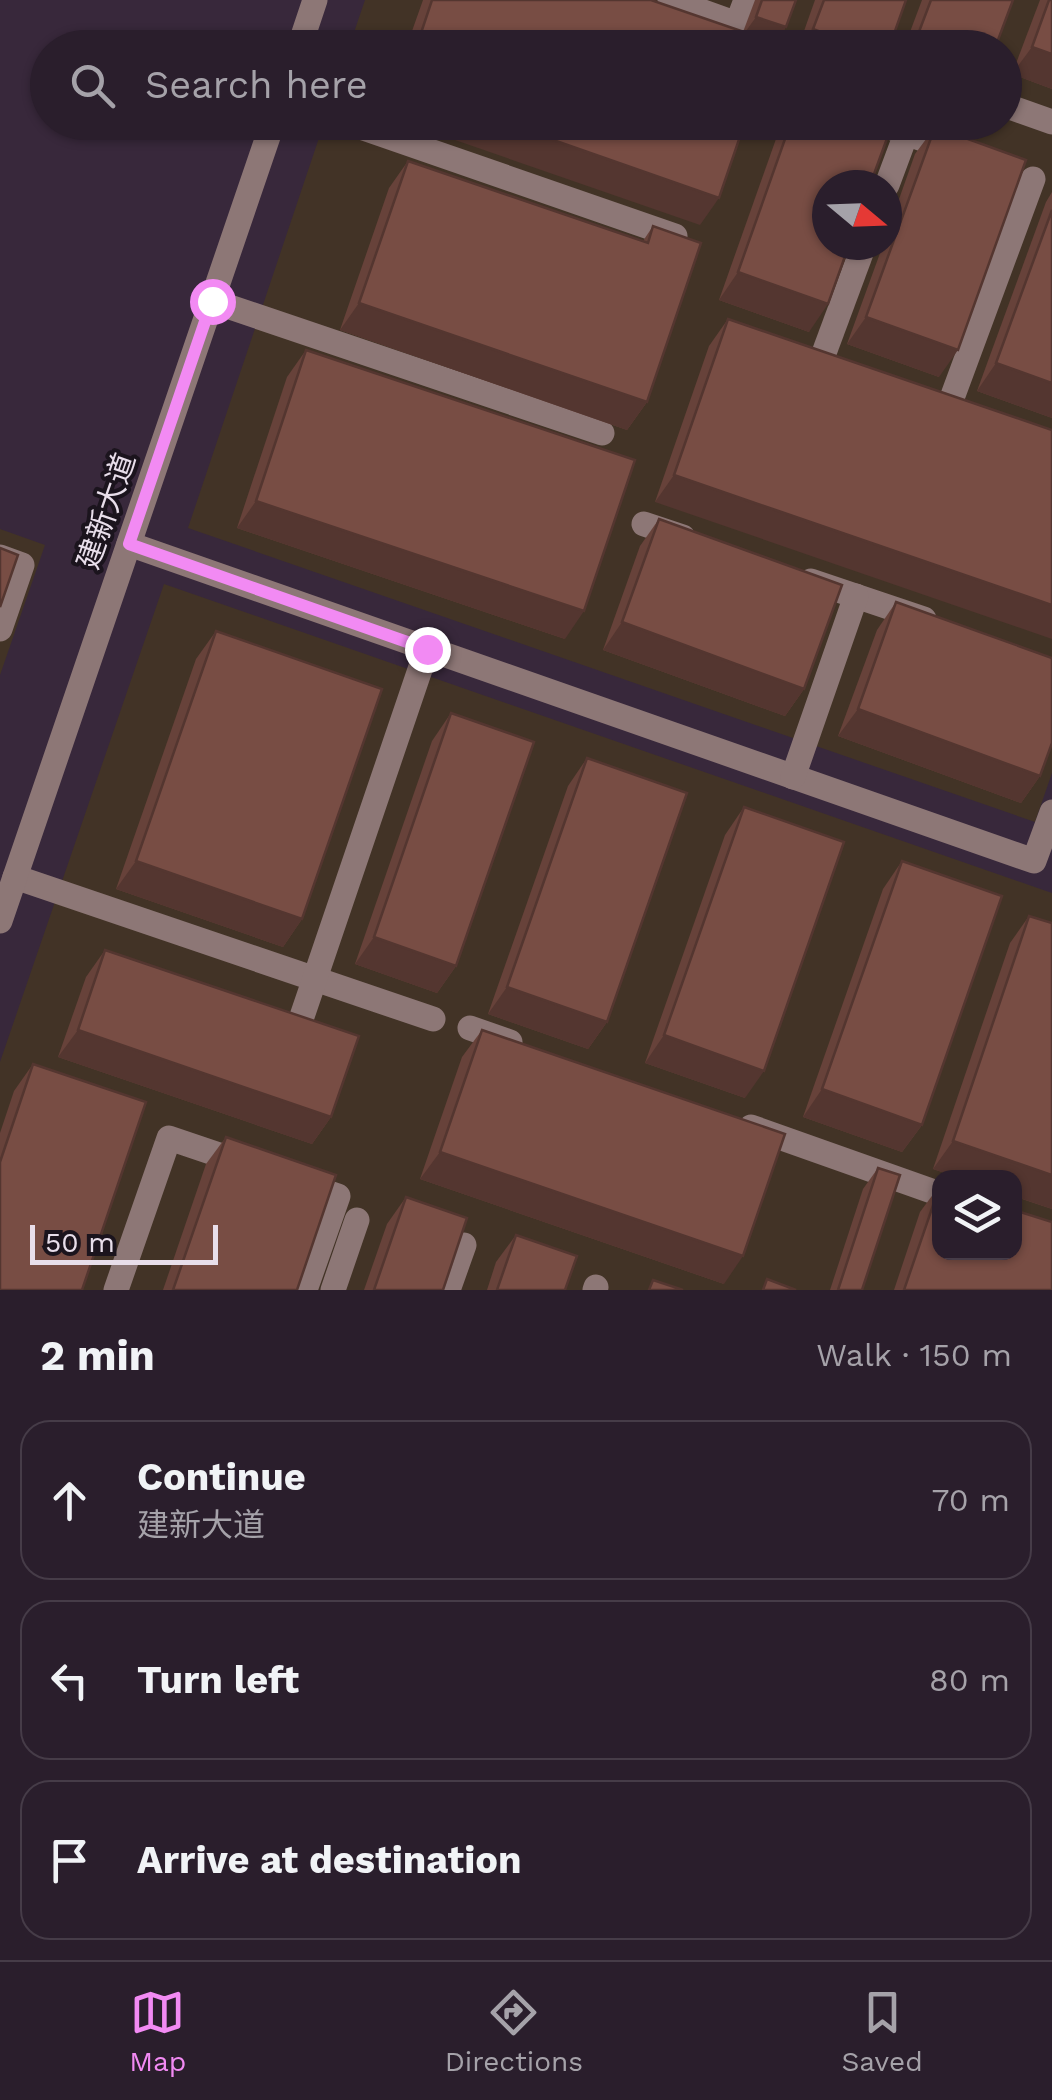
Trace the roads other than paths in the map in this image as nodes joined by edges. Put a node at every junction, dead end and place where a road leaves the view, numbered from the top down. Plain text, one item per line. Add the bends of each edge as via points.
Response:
1 (315, 0) edge
2 (670, 0) edge
3 (746, 0) edge
4 (305, 30) edge
5 (1022, 111) edge
6 (1052, 122) edge
7 (267, 140) edge
8 (398, 140) edge
9 (904, 140) edge
10 (923, 140) edge
11 (978, 160) edge
12 (893, 170) edge
13 (1033, 179) edge
14 (675, 236) edge
15 (859, 260) edge
16 (212, 301) junction
17 (825, 353) edge
18 (952, 398) edge
19 (602, 434) dead end
20 (644, 524) dead end
21 (129, 544) junction
22 (714, 548) edge
23 (0, 557) edge
24 (785, 572) edge
25 (856, 596) junction
26 (945, 626) edge
27 (0, 629) edge
28 (427, 649) junction
29 (793, 777) junction
30 (1052, 812) edge
31 (1043, 865) edge
32 (15, 877) junction
33 (0, 921) edge
34 (314, 979) junction
35 (433, 1019) dead end
36 (470, 1028) dead end
37 (296, 1034) edge
38 (526, 1048) edge
39 (733, 1121) edge
40 (932, 1191) edge
41 (357, 1220) dead end
42 (464, 1244) edge
43 (116, 1290) edge
44 (305, 1290) edge
45 (333, 1290) edge
46 (448, 1290) edge

1 - 4 street
2 - 3 street via 737,24
5 - 6 street
7 - 16 street, 建新大道
8 - 14 street
9 - 12 street
10 - 11 street
13 - 18 street
15 - 17 street
16 - 19 street
16 - 21 street, 建新大道
20 - 22 street
21 - 28 street
21 - 32 street, 建新大道
23 - 27 street via 22,565
24 - 25 street
25 - 26 street
25 - 29 street
28 - 29 street
28 - 34 street
29 - 31 street
30 - 31 street
32 - 33 street, 建新大道
32 - 34 street
34 - 35 street
34 - 37 street
36 - 38 street
39 - 40 street
41 - 45 street
42 - 46 street
43 - 44 street via 169,1138 338,1196

